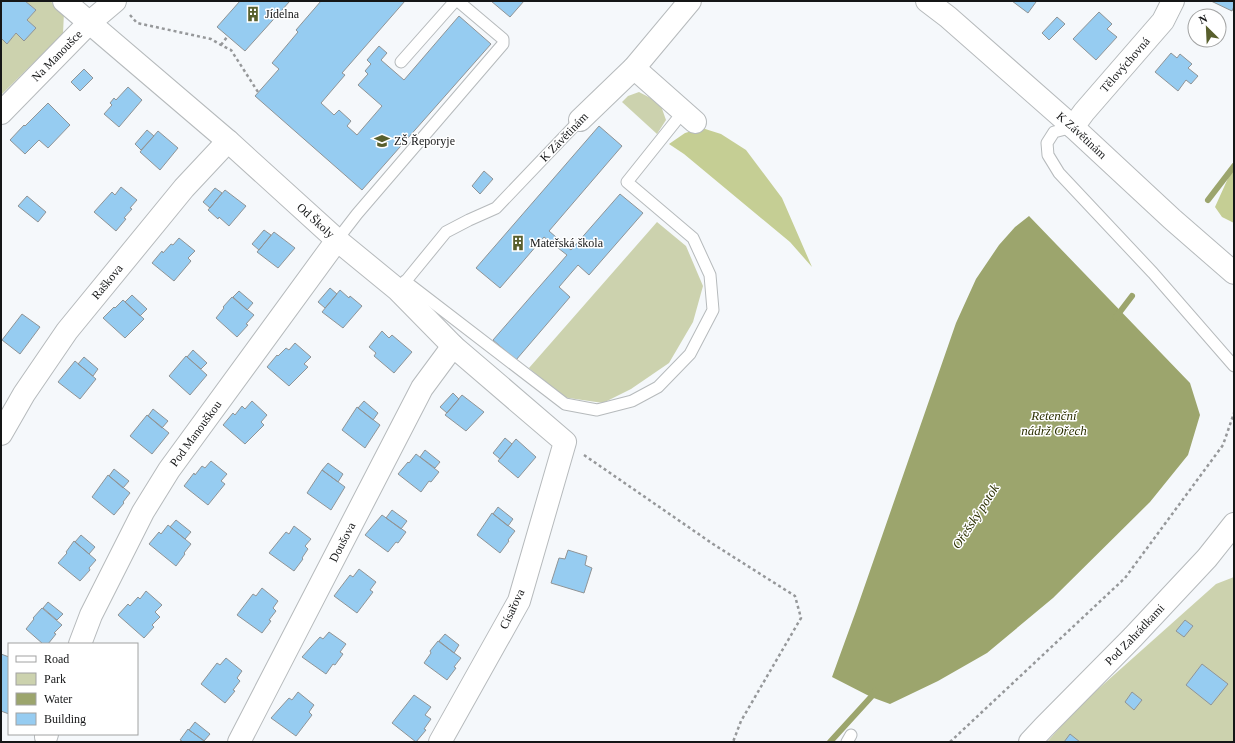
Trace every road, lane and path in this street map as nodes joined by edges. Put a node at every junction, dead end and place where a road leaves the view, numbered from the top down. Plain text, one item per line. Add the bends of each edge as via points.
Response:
1 (64, 1) edge
2 (456, 1) edge
3 (690, 1) edge
4 (927, 1) edge
5 (1173, 1) edge
6 (121, 6) edge
7 (89, 23) junction
8 (227, 37) dead end
9 (221, 45) junction
10 (401, 62) dead end
11 (634, 68) junction
12 (258, 92) dead end
13 (1, 113) edge
14 (689, 117) joint
15 (580, 120) joint
16 (1073, 127) junction
17 (228, 141) junction
18 (338, 240) junction
19 (1234, 273) edge
20 (402, 286) junction
21 (453, 346) junction
22 (1234, 366) edge
23 (1234, 413) edge
24 (1, 434) edge
25 (565, 442) junction
26 (1234, 524) edge
27 (80, 643) edge
28 (239, 742) edge
29 (440, 742) edge
30 (733, 742) edge
31 (950, 742) edge
32 (1030, 742) edge

1 - 7 street, Od Školy
2 - 10 lane
2 - 18 lane via 503,39 503,44 357,214
3 - 11 street, K Závětinám
4 - 16 street, K Závětinám
5 - 16 street, Tělovýchovná via 1163,21
6 - 7 street, Na Manoušce
6 - 9 path via 137,23 211,39
7 - 13 street, Na Manoušce
7 - 17 street, Od Školy
8 - 9 path
9 - 12 path via 231,50
11 - 14 street
11 - 15 street, K Závětinám
14 - 20 lane via 627,182 693,238 710,275 713,310 690,354 658,387 632,401 597,410 564,404
15 - 20 lane, K Závětinám via 496,208 446,232
16 - 19 street, K Závětinám
16 - 22 lane via 1054,132 1046,143 1048,155 1059,173 1158,279
17 - 18 street, Od Školy
17 - 24 street, Raškova via 184,188 67,331 24,394
18 - 20 street, Od Školy
18 - 27 street, Pod Manouškou via 169,470 136,526 91,615
20 - 21 street, Od Školy
21 - 25 street, Od Školy
21 - 28 street, Doušova via 422,388
23 - 31 path via 1223,445 1125,578
25 - 29 street, Císařova via 519,600
25 - 30 path via 713,544 795,596 801,618 741,721
26 - 32 street, Pod Zahrádkami via 1207,558

